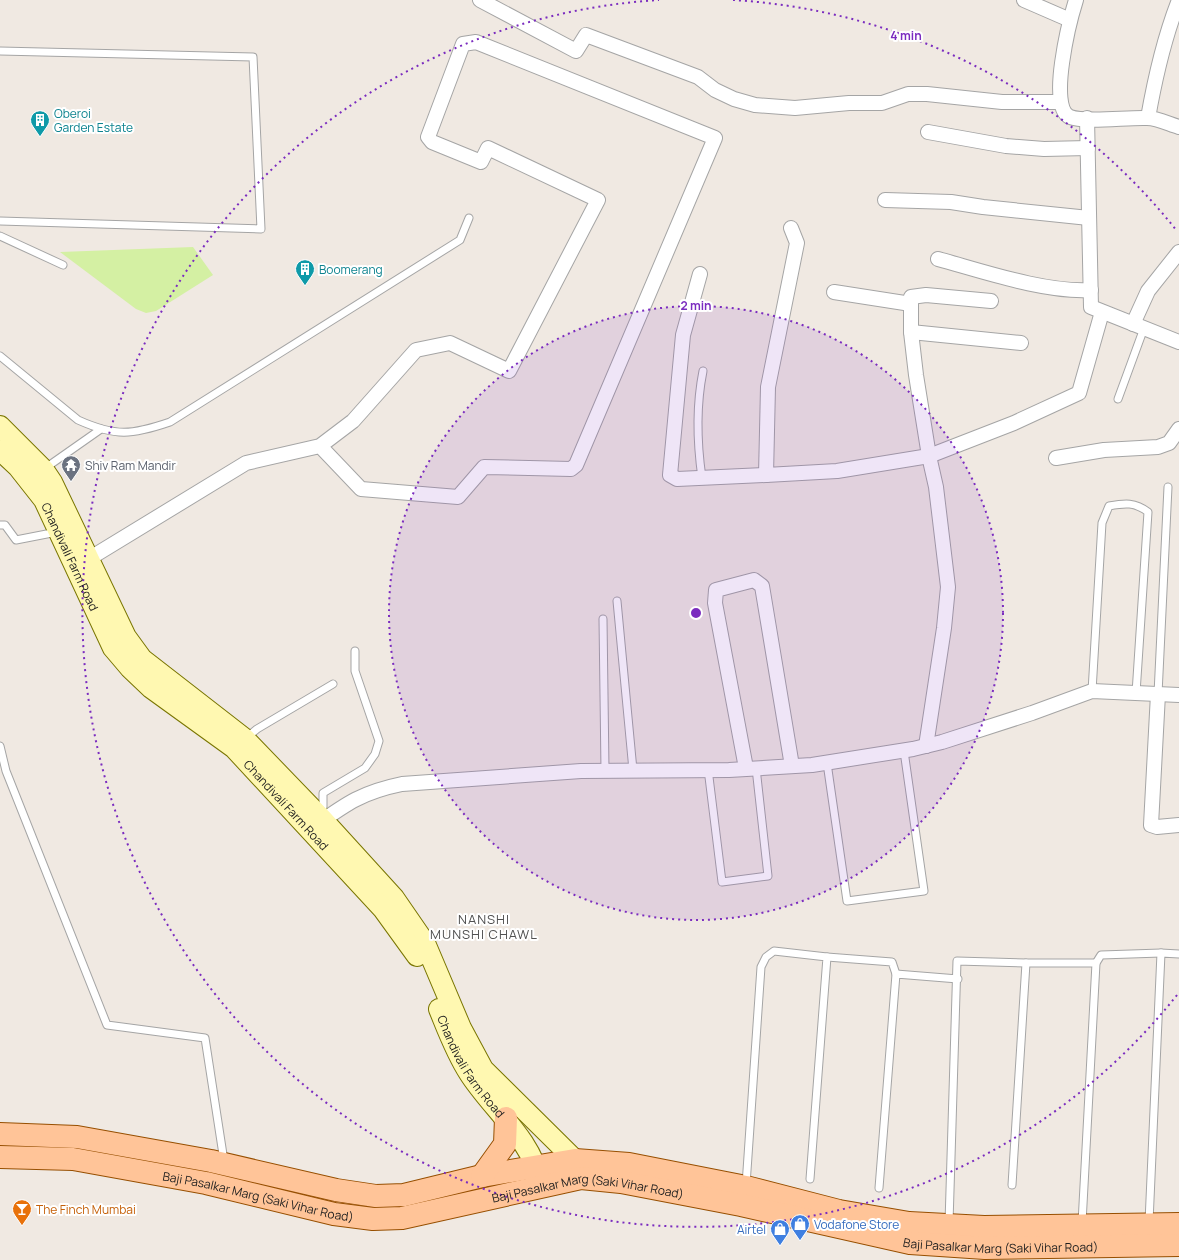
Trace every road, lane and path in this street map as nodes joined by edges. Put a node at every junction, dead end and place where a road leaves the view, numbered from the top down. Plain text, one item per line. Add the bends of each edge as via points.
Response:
1 (480, 0) edge
2 (1024, 0) edge
3 (1076, 0) edge
4 (1179, 0) edge
5 (1070, 20) junction
6 (0, 51) edge
7 (1060, 102) junction
8 (1087, 118) junction
9 (1148, 118) junction
10 (1179, 127) edge
11 (928, 132) dead end
12 (1088, 148) junction
13 (886, 200) dead end
14 (469, 218) dead end
15 (1089, 218) junction
16 (0, 221) edge
17 (791, 228) dead end
18 (0, 236) edge
19 (1179, 252) edge
20 (938, 259) dead end
21 (63, 265) dead end
22 (700, 274) dead end
23 (1091, 290) junction
24 (834, 292) dead end
25 (991, 301) dead end
26 (911, 304) junction
27 (1102, 312) junction
28 (1138, 326) junction
29 (911, 332) junction
30 (1179, 342) edge
31 (1021, 343) dead end
32 (0, 356) edge
33 (703, 371) dead end
34 (1118, 399) dead end
35 (0, 426) edge
36 (101, 429) junction
37 (1179, 429) edge
38 (320, 446) junction
39 (0, 450) edge
40 (929, 456) junction
41 (1056, 458) dead end
42 (766, 475) junction
43 (37, 476) junction
44 (702, 478) junction
45 (1168, 487) dead end
46 (0, 524) edge
47 (59, 532) junction
48 (82, 563) junction
49 (617, 601) dead end
50 (603, 619) dead end
51 (355, 651) dead end
52 (333, 684) dead end
53 (1092, 692) junction
54 (1136, 693) junction
55 (1158, 694) junction
56 (1179, 695) edge
57 (240, 743) junction
58 (0, 746) edge
59 (926, 746) junction
60 (904, 750) junction
61 (827, 763) junction
62 (792, 766) junction
63 (751, 768) junction
64 (708, 769) junction
65 (605, 770) junction
66 (633, 770) junction
67 (317, 824) junction
68 (1179, 825) edge
69 (1161, 953) junction
70 (1179, 954) edge
71 (827, 957) junction
72 (1026, 963) junction
73 (1096, 963) junction
74 (896, 974) junction
75 (433, 977) junction
76 (958, 979) junction
77 (506, 1118) junction
78 (0, 1133) edge
79 (2, 1157) edge
80 (217, 1162) junction
81 (578, 1169) junction
82 (482, 1176) junction
83 (539, 1177) junction
84 (810, 1179) dead end
85 (206, 1183) junction
86 (1012, 1185) dead end
87 (879, 1188) dead end
88 (744, 1196) junction
89 (1126, 1224) junction
90 (1149, 1224) junction
91 (1179, 1224) edge
92 (949, 1225) junction
93 (1082, 1226) junction
94 (1179, 1245) edge
95 (1126, 1253) edge

1 - 7 street via 576,51 586,35 698,78 715,90 755,105 795,108 882,103 908,94 1002,102
2 - 5 street
3 - 5 street
4 - 9 street via 1155,80
5 - 7 street via 1064,47
6 - 16 lane via 253,57 261,229
7 - 8 street via 1063,112 1070,117
8 - 9 street
8 - 12 street
9 - 10 street
11 - 12 street via 1006,146 1044,149
12 - 15 street
13 - 15 street via 951,202
14 - 36 lane via 460,240 170,422 141,432 116,433
15 - 23 street
17 - 42 street via 797,243 768,387
18 - 21 lane
19 - 28 street via 1148,291
20 - 23 street via 1015,280 1074,290
22 - 44 street via 683,335 670,475 677,479
23 - 27 street via 1091,307
24 - 26 street
25 - 26 street via 926,295 911,297
26 - 29 street
27 - 28 street
27 - 40 street via 1079,393 1014,423
28 - 30 street
28 - 34 lane
29 - 31 street
29 - 40 street
32 - 36 lane via 78,420
33 - 44 lane via 699,391 698,437
35 - 43 street
36 - 43 lane
37 - 41 street via 1169,443 1158,447 1104,450
38 - 38 street via 361,489 458,497 484,467 571,469 576,465 715,138 476,42 463,44 428,137 432,142 481,162 488,148 598,200 509,371 450,343 416,350 353,421
38 - 48 street via 246,463
39 - 43 street, Chandivali Farm Road via 18,467
40 - 42 street via 837,471
40 - 59 street via 936,487 948,587
42 - 44 street
43 - 47 street, Chandivali Farm Road via 44,500
43 - 48 street via 52,482
45 - 55 lane
46 - 47 lane via 5,525 16,540
47 - 48 street, Chandivali Farm Road
48 - 57 street via 117,638
49 - 66 lane
50 - 65 lane
51 - 67 lane via 355,671 379,741 376,754 365,768 323,793
52 - 57 lane via 257,729
53 - 54 street
53 - 54 lane via 1102,523 1109,506 1129,503 1148,512
53 - 59 street
54 - 55 street
55 - 56 street
55 - 68 street via 1152,825
57 - 67 street
58 - 80 lane via 6,771 107,1025 205,1038
59 - 60 street
60 - 61 street
60 - 61 lane via 924,891 847,901
61 - 62 street
62 - 63 street
62 - 63 street via 762,586 754,580 716,590 715,603
63 - 64 street
63 - 64 lane via 768,876 722,882
64 - 66 street
65 - 66 street
65 - 67 street via 402,784 376,789 351,801
67 - 75 street via 394,898 425,943
69 - 70 lane
69 - 73 lane via 1100,954
69 - 90 lane
71 - 74 lane via 892,962
71 - 84 lane
71 - 88 lane via 774,951 761,967
72 - 73 lane
72 - 76 lane via 957,961
72 - 86 lane
73 - 93 lane
74 - 76 lane
74 - 87 lane
75 - 77 street, Chandivali Farm Road via 454,1047 469,1074
75 - 81 street via 483,1069
76 - 92 lane
77 - 82 main road via 505,1144
77 - 83 street, Chandivali Farm Road
78 - 79 street
78 - 80 main road, Baji Pasalkar Marg (Saki Vihar Road) via 77,1137
79 - 85 main road, Baji Pasalkar Marg (Saki Vihar Road) via 73,1159
80 - 82 main road, Baji Pasalkar Marg (Saki Vihar Road) via 336,1190 376,1196 404,1195
80 - 85 main road
81 - 83 main road, Baji Pasalkar Marg (Saki Vihar Road)
81 - 88 main road, Baji Pasalkar Marg (Saki Vihar Road) via 629,1164
82 - 83 main road, Baji Pasalkar Marg (Saki Vihar Road)
83 - 85 main road, Baji Pasalkar Marg (Saki Vihar Road) via 402,1218 373,1219 334,1214
88 - 92 main road, Baji Pasalkar Marg (Saki Vihar Road) via 909,1223
88 - 95 main road, Baji Pasalkar Marg (Saki Vihar Road) via 910,1243
89 - 90 main road, Baji Pasalkar Marg (Saki Vihar Road)
89 - 93 main road, Baji Pasalkar Marg (Saki Vihar Road)
89 - 95 street
90 - 91 main road, Baji Pasalkar Marg (Saki Vihar Road)
92 - 93 main road, Baji Pasalkar Marg (Saki Vihar Road)
94 - 95 main road, Baji Pasalkar Marg (Saki Vihar Road)

